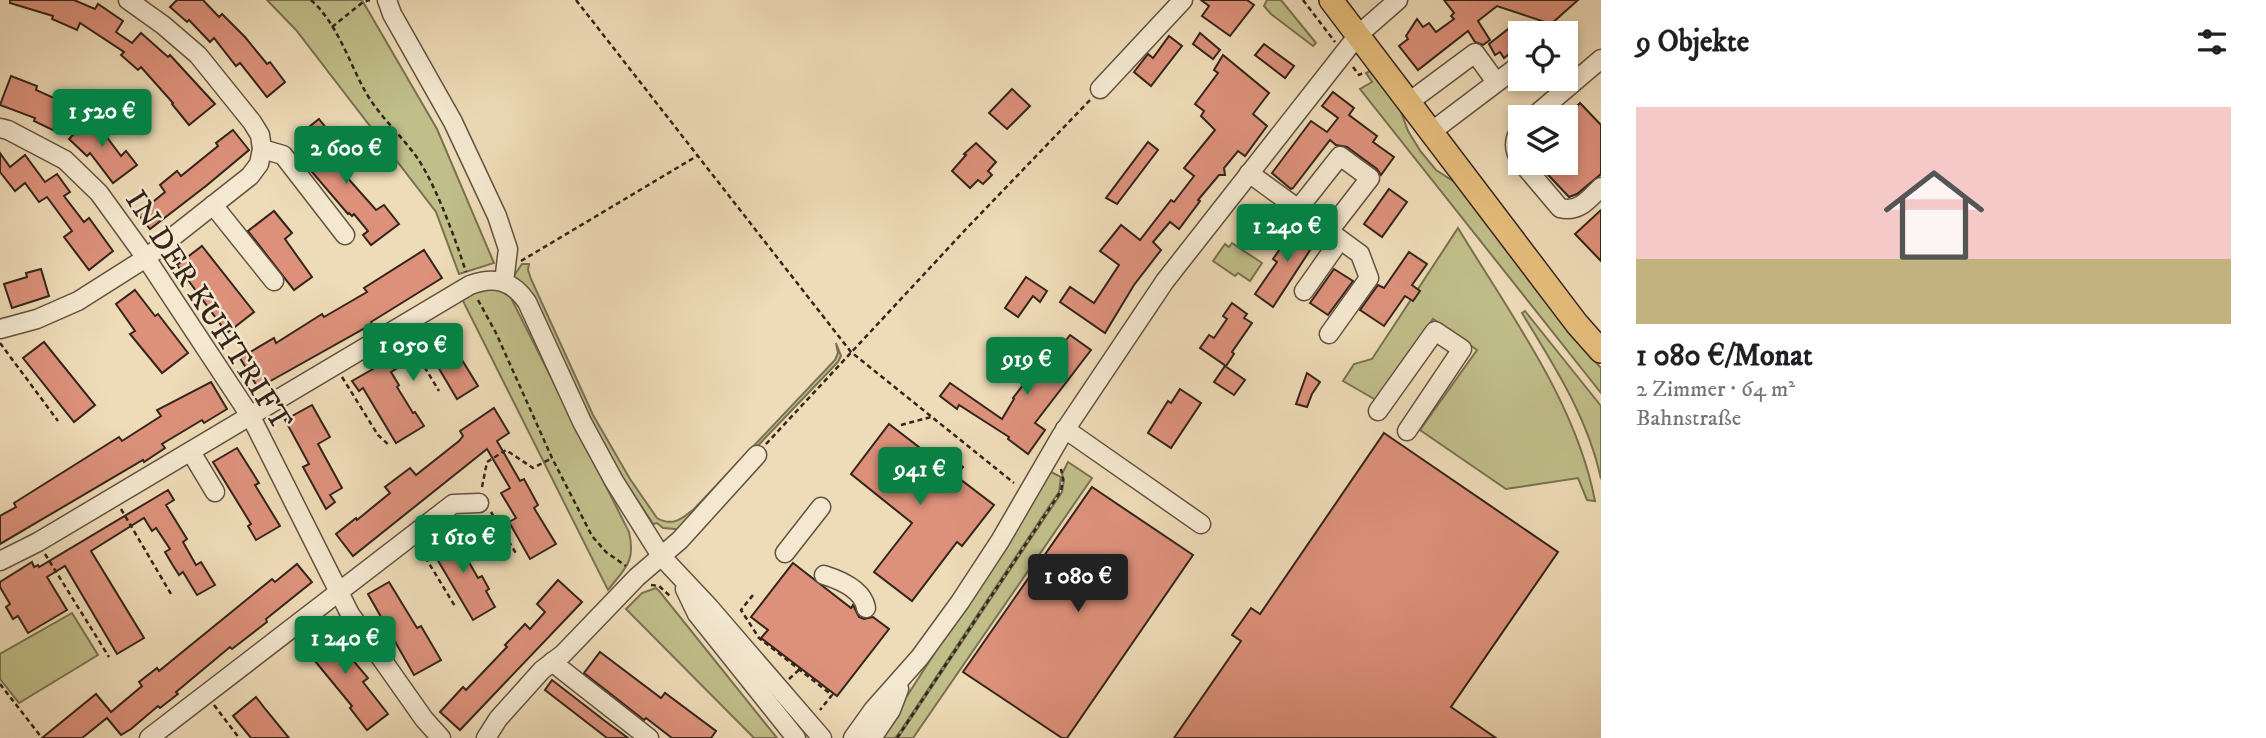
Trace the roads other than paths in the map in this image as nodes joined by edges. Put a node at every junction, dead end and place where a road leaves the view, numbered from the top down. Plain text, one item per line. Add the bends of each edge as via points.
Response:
1 (128, 0) edge
2 (387, 0) edge
3 (1183, 0) edge
4 (1331, 0) edge
5 (1398, 0) edge
6 (1358, 35) junction
7 (1601, 59) edge
8 (1508, 74) edge
9 (1491, 75) dead end
10 (1100, 89) road end
11 (1409, 102) junction
12 (1547, 105) edge
13 (0, 128) edge
14 (1431, 132) junction
15 (262, 149) junction
16 (1249, 173) junction
17 (1532, 175) edge
18 (1601, 187) edge
19 (213, 205) junction
20 (1298, 209) junction
21 (345, 235) dead end
22 (1334, 236) junction
23 (146, 258) junction
24 (505, 278) junction
25 (274, 281) dead end
26 (1304, 291) dead end
27 (0, 329) edge
28 (1329, 334) dead end
29 (1601, 352) edge
30 (1378, 411) dead end
31 (251, 417) junction
32 (1406, 431) dead end
33 (1063, 432) junction
34 (191, 452) junction
35 (757, 455) road end
36 (215, 492) dead end
37 (479, 503) road end
38 (821, 507) dead end
39 (1201, 524) dead end
40 (785, 553) dead end
41 (661, 556) junction
42 (0, 561) edge
43 (824, 575) dead end
44 (680, 576) junction
45 (340, 590) junction
46 (866, 608) dead end
47 (552, 663) junction
48 (905, 677) junction
49 (149, 738) edge
50 (441, 738) edge
51 (486, 738) edge
52 (649, 738) edge
53 (796, 738) edge
54 (821, 738) edge
55 (853, 738) edge
56 (872, 738) edge

1 - 15 street via 198,55 252,122
2 - 24 street via 453,122 496,216 508,249
3 - 10 street
4 - 6 main road
5 - 6 street
6 - 11 main road
6 - 16 street
7 - 12 street
8 - 14 street
9 - 11 street via 1475,53
11 - 14 main road
13 - 23 street, IN DER KUHTRIFT via 65,160 99,194
14 - 29 main road
15 - 19 street via 250,176
15 - 21 street via 282,155
16 - 20 street
16 - 33 street via 1165,281
17 - 18 street via 1560,208 1583,204
19 - 23 street
19 - 25 street
20 - 22 street
20 - 22 street via 1340,156 1370,178
22 - 26 street
22 - 28 street via 1360,254 1369,278
23 - 27 street via 78,301
23 - 31 street, IN DER KUHTRIFT
24 - 31 street via 470,285
24 - 41 street via 527,302 582,422
30 - 32 street via 1435,331 1462,349
31 - 34 street
31 - 45 street, IN DER KUHTRIFT
33 - 39 street
33 - 48 street via 966,592
34 - 36 street
34 - 42 street
35 - 41 street
37 - 45 street via 453,505
38 - 40 street
41 - 44 street
41 - 47 street
43 - 46 street via 856,592
44 - 53 street via 697,614
44 - 54 street
45 - 49 street
45 - 50 street, IN DER KUHTRIFT via 350,614
47 - 51 street via 498,719
47 - 52 street
48 - 55 street
48 - 56 street

